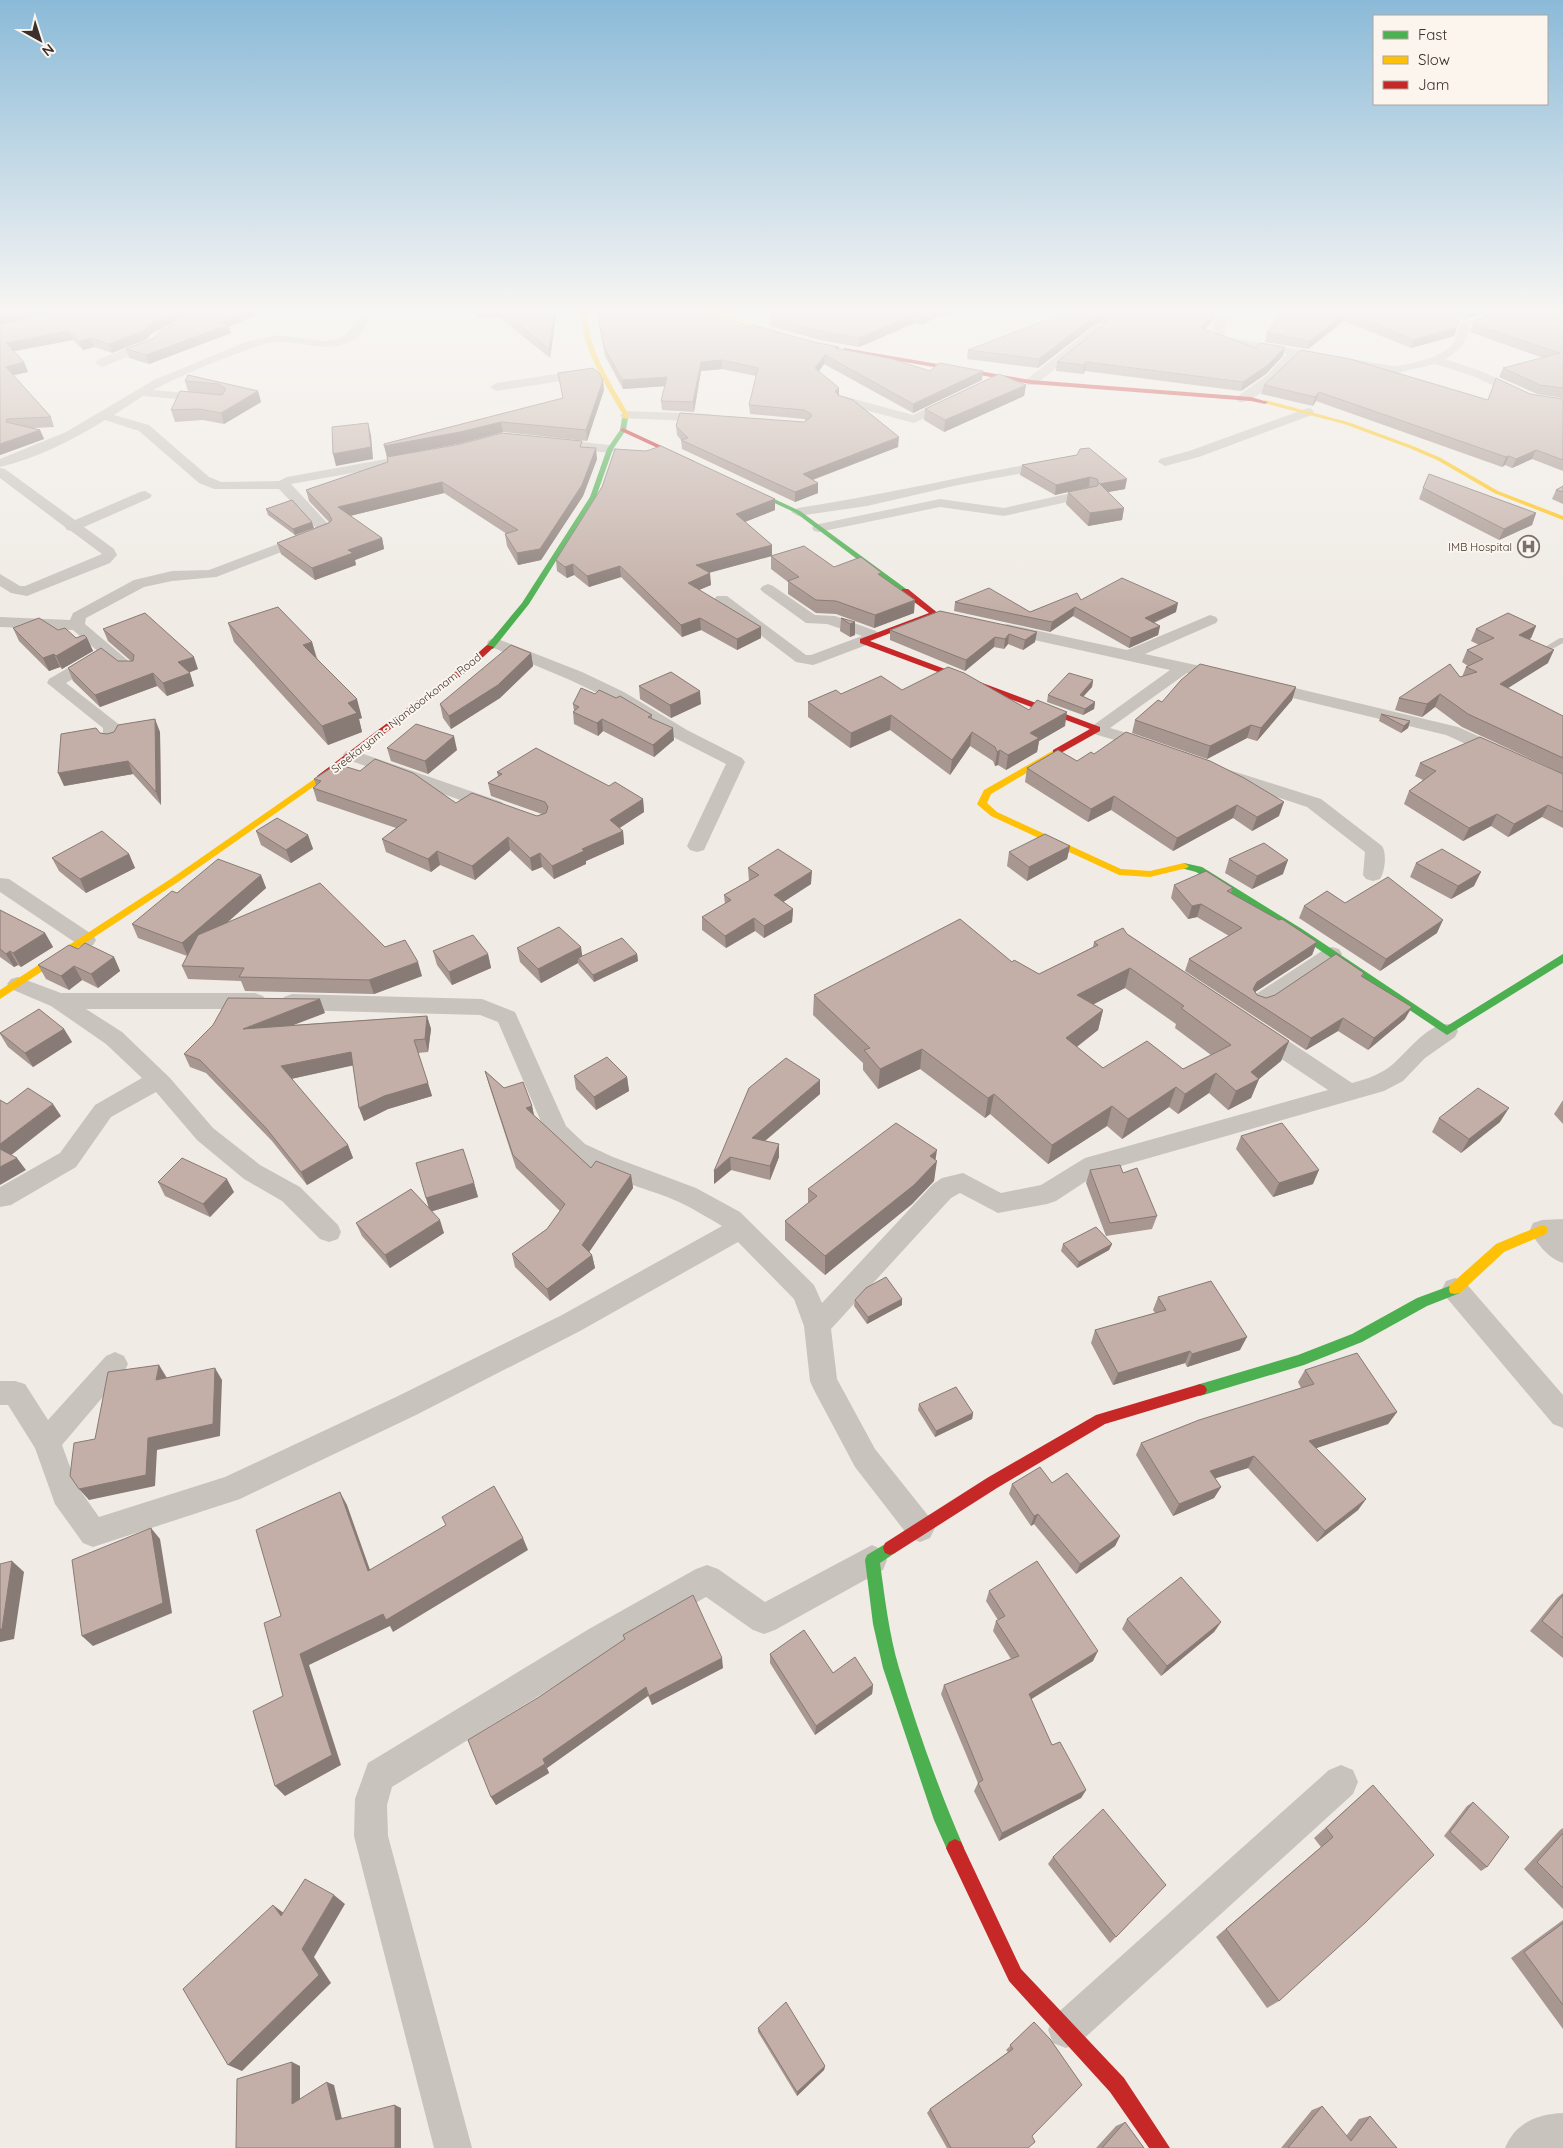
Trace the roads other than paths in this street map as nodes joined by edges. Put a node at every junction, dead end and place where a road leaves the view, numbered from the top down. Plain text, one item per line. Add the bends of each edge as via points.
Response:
1 (115, 409) edge
2 (623, 409) edge
3 (878, 409) edge
4 (934, 409) edge
5 (1294, 409) edge
6 (1308, 412) junction
7 (626, 415) junction
8 (105, 416) junction
9 (725, 419) edge
10 (623, 430) junction
11 (540, 441) edge
12 (610, 449) junction
13 (425, 456) edge
14 (1061, 462) edge
15 (1166, 462) dead end
16 (0, 463) edge
17 (705, 469) edge
18 (0, 472) edge
19 (731, 480) edge
20 (283, 485) junction
21 (1089, 493) edge
22 (145, 494) dead end
23 (798, 512) junction
24 (1563, 518) edge
25 (72, 526) junction
26 (819, 528) junction
27 (0, 579) edge
28 (768, 589) dead end
29 (722, 599) dead end
30 (935, 614) junction
31 (954, 618) edge
32 (1210, 620) dead end
33 (0, 622) edge
34 (77, 625) junction
35 (994, 626) edge
36 (869, 638) junction
37 (1563, 640) edge
38 (495, 642) junction
39 (108, 652) junction
40 (1537, 654) edge
41 (1130, 655) junction
42 (1185, 667) junction
43 (130, 669) edge
44 (1097, 730) junction
45 (112, 740) edge
46 (1168, 752) edge
47 (352, 756) junction
48 (1514, 759) edge
49 (1203, 766) edge
50 (513, 812) edge
51 (697, 846) dead end
52 (1373, 875) dead end
53 (2, 884) dead end
54 (86, 940) junction
55 (1332, 954) junction
56 (1563, 958) edge
57 (9, 990) edge
58 (59, 1001) junction
59 (1261, 1001) edge
60 (1244, 1023) edge
61 (1447, 1031) junction
62 (158, 1080) junction
63 (1350, 1093) junction
64 (2, 1198) dead end
65 (741, 1228) junction
66 (1552, 1229) edge
67 (329, 1232) dead end
68 (1563, 1253) edge
69 (1455, 1289) junction
70 (817, 1326) junction
71 (115, 1364) dead end
72 (0, 1393) edge
73 (1562, 1415) edge
74 (47, 1442) junction
75 (920, 1528) junction
76 (872, 1560) junction
77 (1341, 1782) dead end
78 (1066, 2030) junction
79 (1563, 2132) edge
80 (454, 2148) edge
81 (1160, 2148) edge
82 (1524, 2148) edge

1 - 8 street
2 - 7 main road
3 - 4 street via 914,419
5 - 6 main road
6 - 15 street
6 - 24 main road via 1411,447 1496,492
7 - 9 street
7 - 10 main road, Sreekaryam - Njandoorkonam Road
8 - 16 street via 61,440
8 - 20 street via 144,428 204,480 219,486
10 - 12 main road, Sreekaryam - Njandoorkonam Road
10 - 17 main road
11 - 12 street
12 - 38 main road, Sreekaryam - Njandoorkonam Road via 593,497 526,604
13 - 20 street via 405,453 298,478
14 - 23 street via 867,502
18 - 25 street
19 - 23 main road
20 - 34 street via 326,530 211,574 172,576 139,583 79,616
21 - 26 street via 1004,512 940,503
22 - 25 street
23 - 26 main road
25 - 27 street via 109,552 109,557 27,591 16,590
26 - 30 main road
28 - 36 street via 812,620 829,619
29 - 36 street via 802,659 813,660
30 - 31 street
30 - 36 main road
32 - 41 street
33 - 34 street
34 - 39 street
35 - 41 street
36 - 44 main road
37 - 40 lane
38 - 47 main road, Sreekaryam - Njandoorkonam Road
38 - 51 street via 610,692 680,734 736,762
39 - 43 street
39 - 45 street via 55,683 112,726
41 - 42 street
42 - 44 street
42 - 48 street via 1452,731
44 - 46 street
44 - 55 main road via 987,792 982,804 994,814 1120,872 1150,874 1181,866 1199,870
47 - 50 street
47 - 54 main road, Sreekaryam - Njandoorkonam Road
49 - 52 street via 1314,803 1375,850
53 - 54 street
54 - 57 main road, Sreekaryam - Njandoorkonam Road
55 - 59 street
55 - 61 main road
56 - 61 main road
57 - 58 street
58 - 62 street via 114,1038
58 - 65 street via 258,1001 482,1007 506,1017 557,1130 578,1151 687,1195 731,1218
60 - 63 street
61 - 63 street via 1417,1052 1395,1075
62 - 64 street via 103,1111 68,1160
62 - 67 street via 206,1134 252,1172 291,1194
63 - 70 street via 1093,1165 1047,1194 998,1203 962,1183 951,1185
65 - 70 street via 805,1293
65 - 74 street via 571,1323 230,1489 93,1533 65,1494
66 - 68 street
66 - 69 main road via 1500,1248
69 - 73 street
69 - 75 main road via 1422,1302 1358,1338 1298,1361 1100,1419
70 - 75 street via 824,1381 865,1458
71 - 74 street
72 - 74 street via 14,1393
75 - 76 main road
76 - 78 main road via 891,1668 942,1820 1015,1975
76 - 80 street via 764,1619 706,1580 600,1640 380,1775 369,1804 371,1836
77 - 78 street
78 - 81 main road via 1117,2085
79 - 82 street via 1546,2133

